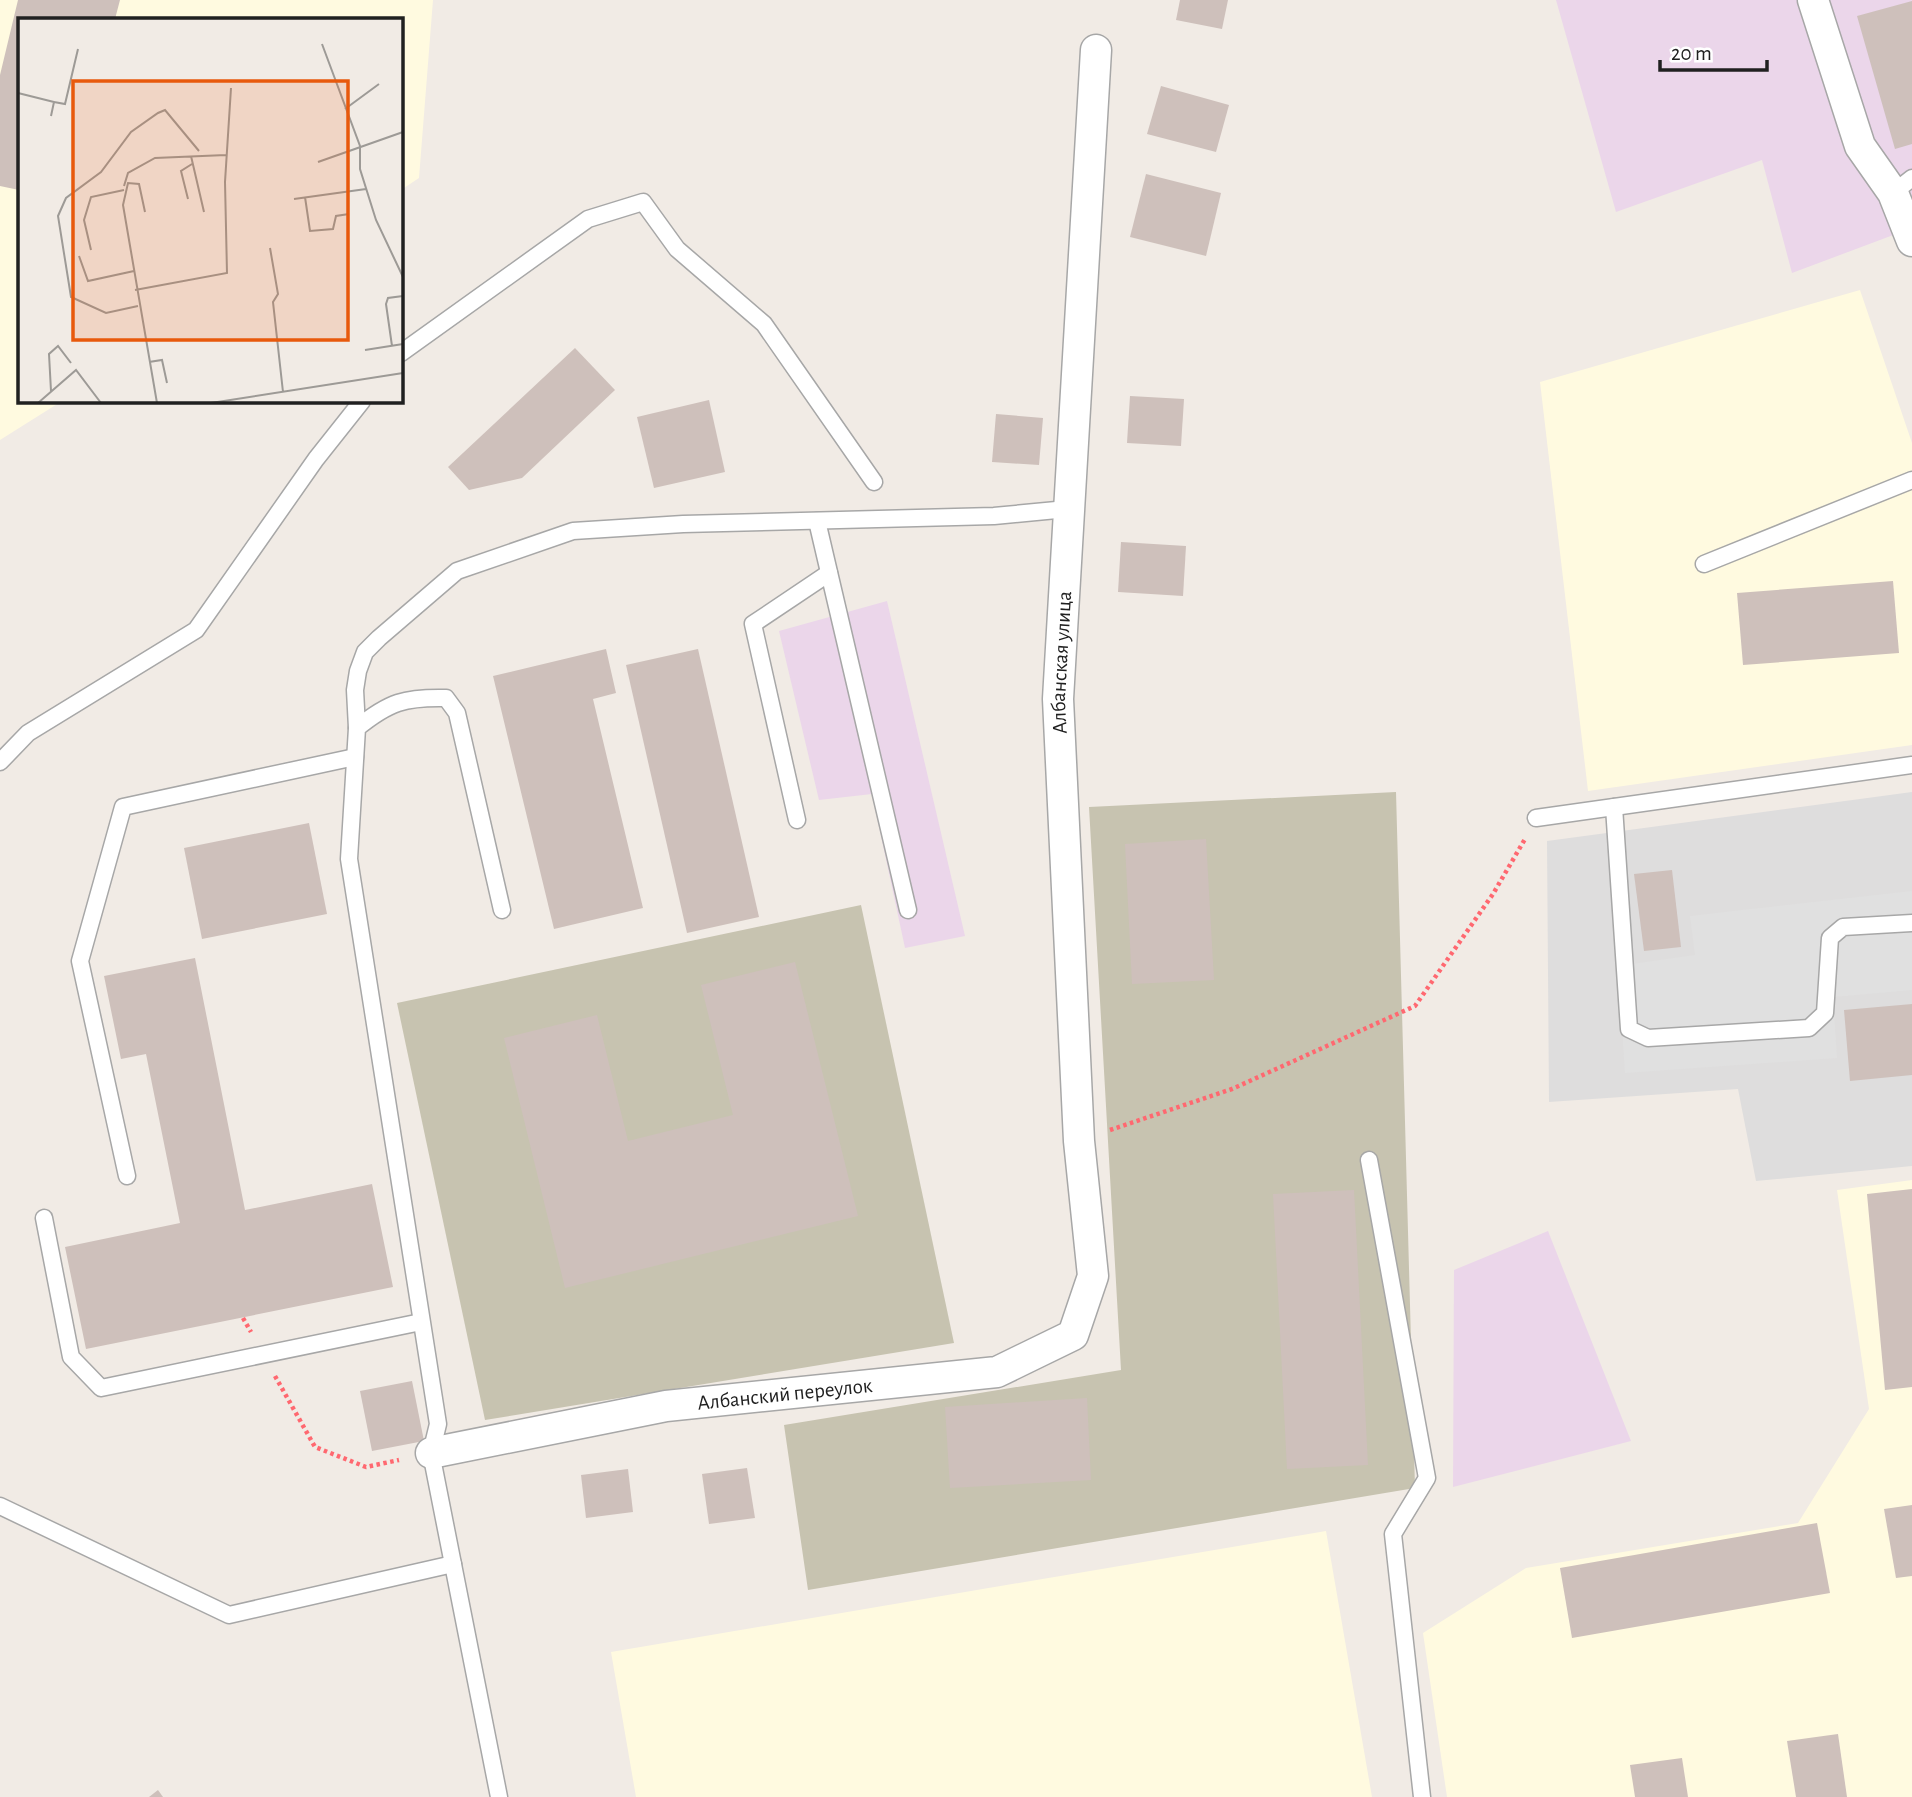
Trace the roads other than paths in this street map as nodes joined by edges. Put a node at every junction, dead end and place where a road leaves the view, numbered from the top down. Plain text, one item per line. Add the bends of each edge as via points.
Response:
1 (1813, 0) edge
2 (1096, 50) dead end
3 (1902, 186) edge
4 (1912, 241) edge
5 (402, 352) edge
6 (361, 402) edge
7 (1912, 480) edge
8 (874, 482) dead end
9 (1067, 509) junction
10 (817, 521) junction
11 (1704, 564) dead end
12 (829, 573) junction
13 (357, 728) junction
14 (355, 757) junction
15 (0, 762) edge
16 (1912, 765) edge
17 (1614, 807) junction
18 (1536, 818) road end
19 (797, 820) dead end
20 (502, 910) dead end
21 (908, 910) dead end
22 (1912, 923) edge
23 (1369, 1160) dead end
24 (127, 1176) dead end
25 (44, 1218) dead end
26 (1093, 1276) joint
27 (421, 1322) junction
28 (430, 1453) junction
29 (0, 1506) edge
30 (453, 1564) junction
31 (499, 1797) edge
32 (1422, 1797) edge

1 - 3 street via 1860,146
2 - 9 street, Албанская улица
3 - 4 street
5 - 8 lane via 588,219 643,202 677,249 764,324
6 - 15 lane via 196,630 29,733
7 - 11 lane
9 - 10 lane
9 - 26 street, Албанская улица via 1058,699 1079,1141
10 - 12 lane
10 - 13 lane via 573,531 457,571 365,652 355,690
12 - 19 lane via 753,624
12 - 21 lane
13 - 14 lane
13 - 20 lane via 392,705 416,697 446,698 457,713
14 - 24 lane via 123,807 79,961
14 - 27 lane via 349,859
16 - 17 lane
17 - 18 lane
17 - 22 lane via 1629,1029 1648,1038 1809,1028 1825,1013 1830,938 1843,928
23 - 32 lane via 1427,1478 1393,1534
25 - 27 lane via 71,1357 101,1388
26 - 28 street, Албанский переулок via 1073,1335 997,1372 666,1406
27 - 28 lane via 438,1424
28 - 30 lane
29 - 30 lane via 229,1615
30 - 31 lane

